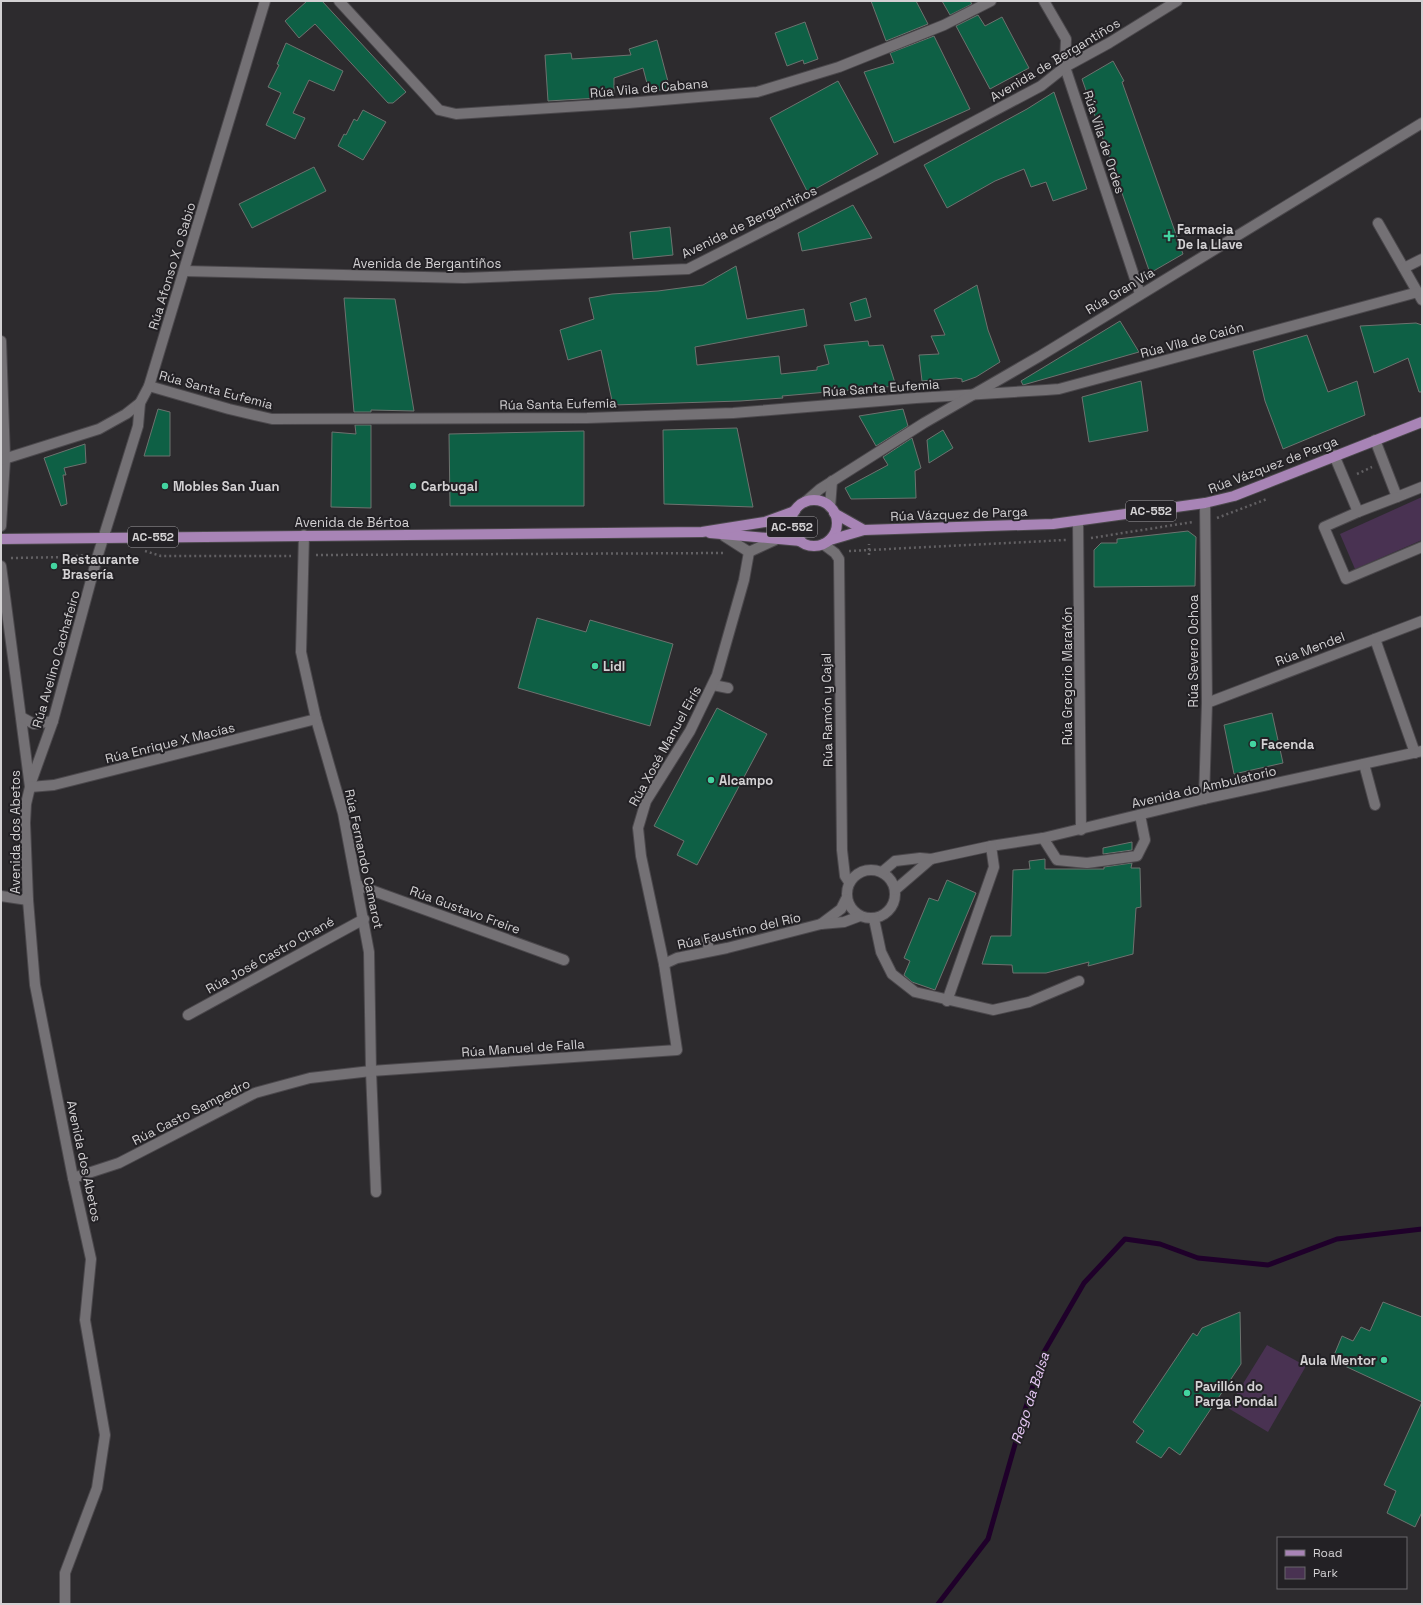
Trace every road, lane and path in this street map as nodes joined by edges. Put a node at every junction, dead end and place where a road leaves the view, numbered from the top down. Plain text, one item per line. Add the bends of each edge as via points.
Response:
1 (265, 1) edge
2 (339, 1) edge
3 (991, 1) edge
4 (1044, 1) edge
5 (1177, 1) edge
6 (1065, 67) junction
7 (1422, 123) edge
8 (1378, 224) dead end
9 (1422, 259) edge
10 (1404, 268) junction
11 (184, 271) junction
12 (1140, 294) junction
13 (1420, 296) edge
14 (1, 341) edge
15 (149, 386) junction
16 (971, 396) junction
17 (140, 403) junction
18 (1422, 422) edge
19 (1375, 440) junction
20 (1334, 455) junction
21 (3, 460) edge
22 (1384, 463) junction
23 (1343, 479) junction
24 (832, 481) junction
25 (1422, 487) edge
26 (1397, 497) junction
27 (805, 502) junction
28 (1205, 504) junction
29 (832, 510) junction
30 (795, 511) junction
31 (1358, 512) junction
32 (1078, 521) junction
33 (1, 526) edge
34 (864, 530) junction
35 (702, 532) junction
36 (304, 535) junction
37 (724, 536) junction
38 (104, 537) junction
39 (1, 538) edge
40 (775, 540) junction
41 (801, 542) junction
42 (827, 542) junction
43 (869, 544) dead end
44 (1422, 547) edge
45 (749, 552) junction
46 (869, 555) dead end
47 (1, 566) edge
48 (1422, 620) edge
49 (1374, 639) junction
50 (713, 684) junction
51 (728, 688) dead end
52 (1207, 703) junction
53 (22, 717) junction
54 (316, 719) junction
55 (53, 721) junction
56 (1418, 752) edge
57 (1364, 764) junction
58 (30, 787) junction
59 (1204, 799) junction
60 (1375, 805) dead end
61 (1140, 815) junction
62 (1081, 830) junction
63 (1043, 838) junction
64 (992, 846) junction
65 (931, 859) junction
66 (882, 872) junction
67 (849, 882) junction
68 (357, 885) junction
69 (895, 890) junction
70 (1, 896) edge
71 (846, 899) junction
72 (28, 900) junction
73 (860, 916) junction
74 (874, 918) junction
75 (364, 919) junction
76 (821, 924) junction
77 (707, 938) dead end
78 (709, 951) junction
79 (564, 960) dead end
80 (664, 964) junction
81 (1079, 981) dead end
82 (947, 1001) junction
83 (188, 1015) dead end
84 (677, 1050) joint
85 (371, 1071) junction
86 (73, 1178) junction
87 (376, 1192) dead end
88 (65, 1604) edge

1 - 11 street, Rúa Afonso X o Sabio
2 - 3 street, Rúa Vila de Cabana via 439,110 456,114 757,92 839,67 944,25
4 - 6 street, Rúa Vila de Ordes via 1066,39
5 - 6 street, Avenida de Bergantiños
6 - 11 street, Avenida de Bergantiños via 1034,90 688,269 464,278
6 - 12 street, Rúa Vila de Ordes
7 - 12 street, Rúa Gran Vía
8 - 10 street
9 - 10 street
10 - 13 street
11 - 15 street, Rúa Afonso X o Sabio
12 - 16 street, Rúa Gran Vía
13 - 16 street, Rúa Vila de Caión via 1059,389
14 - 21 street
15 - 16 street, Rúa Santa Eufemia via 272,419 587,418 733,413
15 - 17 street, Rúa Afonso X o Sabio
16 - 24 street, Rúa Gran Vía
17 - 21 street via 99,429
17 - 38 street, Rúa Afonso X o Sabio via 138,426
18 - 19 main road, Rúa Vázquez de Parga / AC-552
19 - 20 main road, Rúa Vázquez de Parga / AC-552
19 - 22 street
20 - 23 street
20 - 28 main road, Rúa Vázquez de Parga / AC-552 via 1234,496
21 - 33 street
22 - 23 path
22 - 26 street
23 - 31 street
24 - 27 street, Rúa Gran Vía
24 - 29 street
25 - 26 street
26 - 31 street
27 - 29 main road, AC-552 via 818,501
27 - 30 main road, AC-552
28 - 32 main road, Rúa Vázquez de Parga / AC-552
28 - 52 street, Rúa Severo Ochoa
29 - 34 main road, AC-552
29 - 42 main road, AC-552 via 837,526
30 - 35 main road, Avenida de Bértoa / AC-552 via 764,522
30 - 41 main road, AC-552 via 792,517 792,530
31 - 44 street via 1324,527 1346,580
32 - 34 main road, Rúa Vázquez de Parga / AC-552
32 - 62 street, Rúa Gregorio Marañón
34 - 42 main road, Rúa Vázquez de Parga / AC-552
35 - 36 main road, Avenida de Bértoa / AC-552
35 - 37 main road, Avenida de Bértoa / AC-552
36 - 38 main road, Avenida de Bértoa / AC-552
36 - 54 street, Rúa Fernando Camarot via 301,652
37 - 40 main road, Avenida de Bértoa / AC-552
37 - 45 street
38 - 39 main road, Avenida de Bértoa / AC-552
38 - 55 street, Rúa Avelino Cachafeiro
40 - 41 main road, Avenida de Bértoa / AC-552
40 - 45 street
41 - 42 main road, AC-552 via 808,545
42 - 67 street, Rúa Ramón y Cajal via 839,560 842,850
43 - 46 path
45 - 50 street, Rúa Xosé Manuel Eirís via 740,598
47 - 53 street, Avenida dos Abetos
48 - 49 street, Rúa Mendel
49 - 52 street, Rúa Mendel
49 - 56 street
50 - 51 street
50 - 80 street, Rúa Xosé Manuel Eirís via 690,731 646,801 638,828 641,856
52 - 59 street, Rúa Severo Ochoa
53 - 55 street via 34,724
53 - 58 street, Avenida dos Abetos
54 - 58 street, Rúa Enrique X Macías via 54,785
54 - 68 street, Rúa Fernando Camarot via 343,813
55 - 58 street, Rúa Avelino Cachafeiro
56 - 57 street, Avenida do Ambulatorio
57 - 59 street, Avenida do Ambulatorio
57 - 60 street
58 - 72 street, Avenida dos Abetos via 25,823
59 - 61 street, Avenida do Ambulatorio
61 - 62 street, Avenida do Ambulatorio
61 - 63 street via 1145,840 1137,856 1087,863 1057,860
62 - 63 street, Avenida do Ambulatorio
63 - 64 street, Avenida do Ambulatorio
64 - 65 street, Avenida do Ambulatorio
64 - 82 street via 994,867
65 - 66 street, Avenida do Ambulatorio via 895,861
65 - 69 street, Avenida do Ambulatorio
66 - 67 street via 860,871
66 - 69 street via 893,882
67 - 71 street
68 - 75 street, Rúa Fernando Camarot
68 - 79 street, Rúa Gustavo Freire
69 - 74 street via 895,898 888,912
70 - 72 street
71 - 73 street
71 - 76 street, Rúa Faustino del Río via 841,909
72 - 86 street, Avenida dos Abetos via 35,985
73 - 74 street
73 - 76 street, Rúa Faustino del Río via 844,922
74 - 82 street via 881,952 892,974 915,992
75 - 83 street, Rúa José Castro Chané
75 - 85 street, Rúa Fernando Camarot via 369,952
76 - 78 street, Rúa Faustino del Río
77 - 78 street
78 - 80 street, Rúa Faustino del Río via 677,958
80 - 84 street, Rúa Xosé Manuel Eirís
81 - 82 street via 1029,1002 993,1010
84 - 85 street, Rúa Manuel de Falla
85 - 86 street, Rúa Casto Sampedro via 310,1078 255,1093 119,1163
85 - 87 street, Rúa Fernando Camarot
86 - 88 street, Avenida dos Abetos via 92,1259 85,1320 104,1435 97,1488 65,1573

